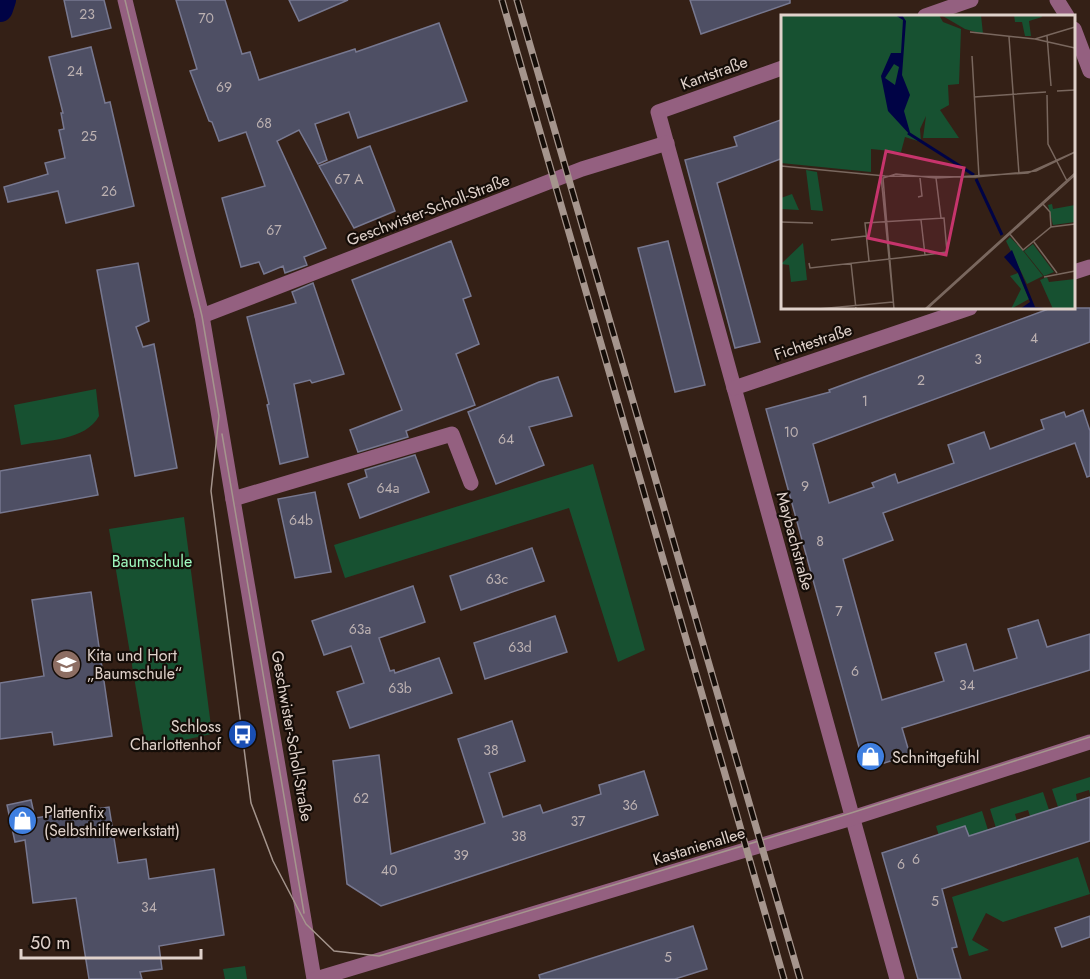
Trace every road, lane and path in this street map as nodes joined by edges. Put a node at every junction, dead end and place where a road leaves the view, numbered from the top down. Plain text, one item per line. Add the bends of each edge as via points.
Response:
1 (125, 0) edge
2 (971, 0) edge
3 (1057, 0) edge
4 (928, 15) edge
5 (1066, 15) edge
6 (1075, 32) edge
7 (781, 69) edge
8 (1090, 71) edge
9 (658, 112) joint
10 (667, 143) junction
11 (1090, 267) edge
12 (1075, 272) edge
13 (967, 309) edge
14 (202, 316) junction
15 (734, 388) junction
16 (471, 483) dead end
17 (233, 499) junction
18 (1090, 742) edge
19 (852, 818) junction
20 (315, 979) edge
21 (897, 979) edge

1 - 14 street, Geschwister-Scholl-Straße
2 - 4 street
3 - 5 street
6 - 8 street
7 - 9 street, Kantstraße
9 - 10 street, Maybachstraße
10 - 14 street, Geschwister-Scholl-Straße via 582,169
10 - 15 street, Maybachstraße
11 - 12 street
13 - 15 street, Fichtestraße
14 - 17 street, Geschwister-Scholl-Straße
15 - 19 street, Maybachstraße
16 - 17 street via 452,434
17 - 20 street, Geschwister-Scholl-Straße
18 - 19 street, Kastanienallee
19 - 20 street, Kastanienallee
19 - 21 street, Maybachstraße

